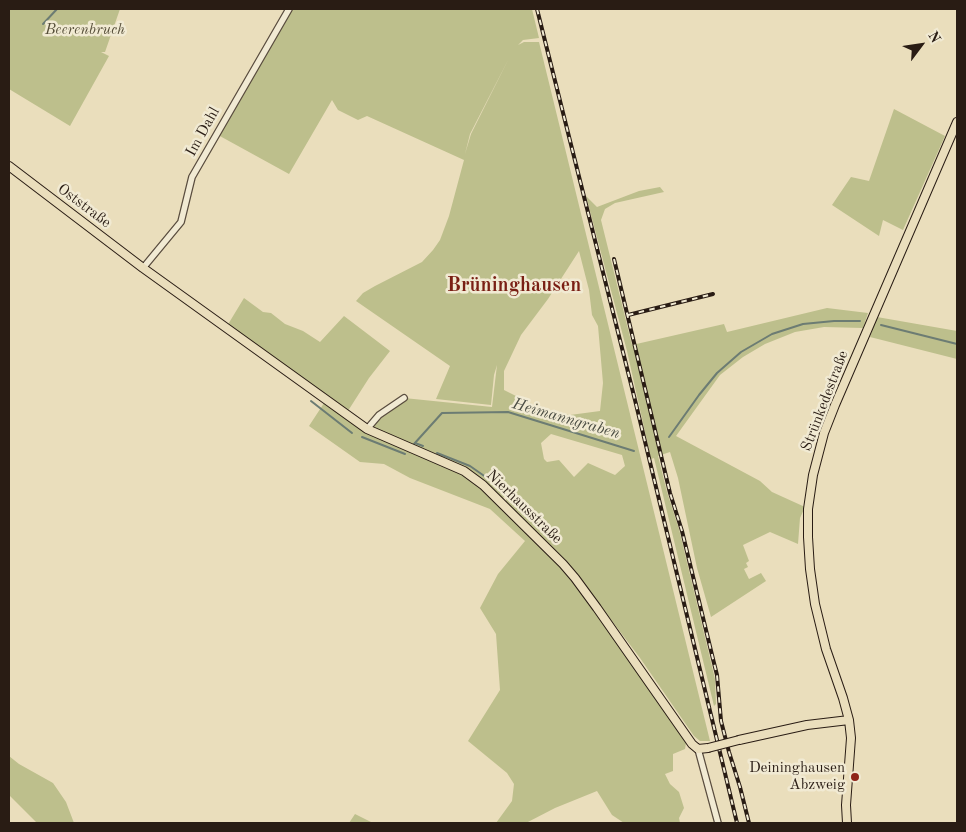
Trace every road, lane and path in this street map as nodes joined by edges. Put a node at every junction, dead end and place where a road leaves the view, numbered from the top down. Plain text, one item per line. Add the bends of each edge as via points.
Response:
1 (290, 9) edge
2 (957, 122) edge
3 (9, 166) edge
4 (143, 268) junction
5 (404, 398) dead end
6 (367, 429) junction
7 (849, 720) junction
8 (698, 749) junction
9 (718, 823) edge
10 (847, 823) edge

1 - 4 street, Im Dahl via 192,178 181,222
2 - 7 main road, Strünkedestraße via 835,405 813,475 808,537 815,604
3 - 4 main road, Oststraße
4 - 6 main road, Nierhausstraße
5 - 6 street
6 - 8 main road, Nierhausstraße via 464,471 484,485 575,578
7 - 8 main road, bridge via 807,725
7 - 10 main road, Strünkedestraße via 851,752
8 - 9 street

